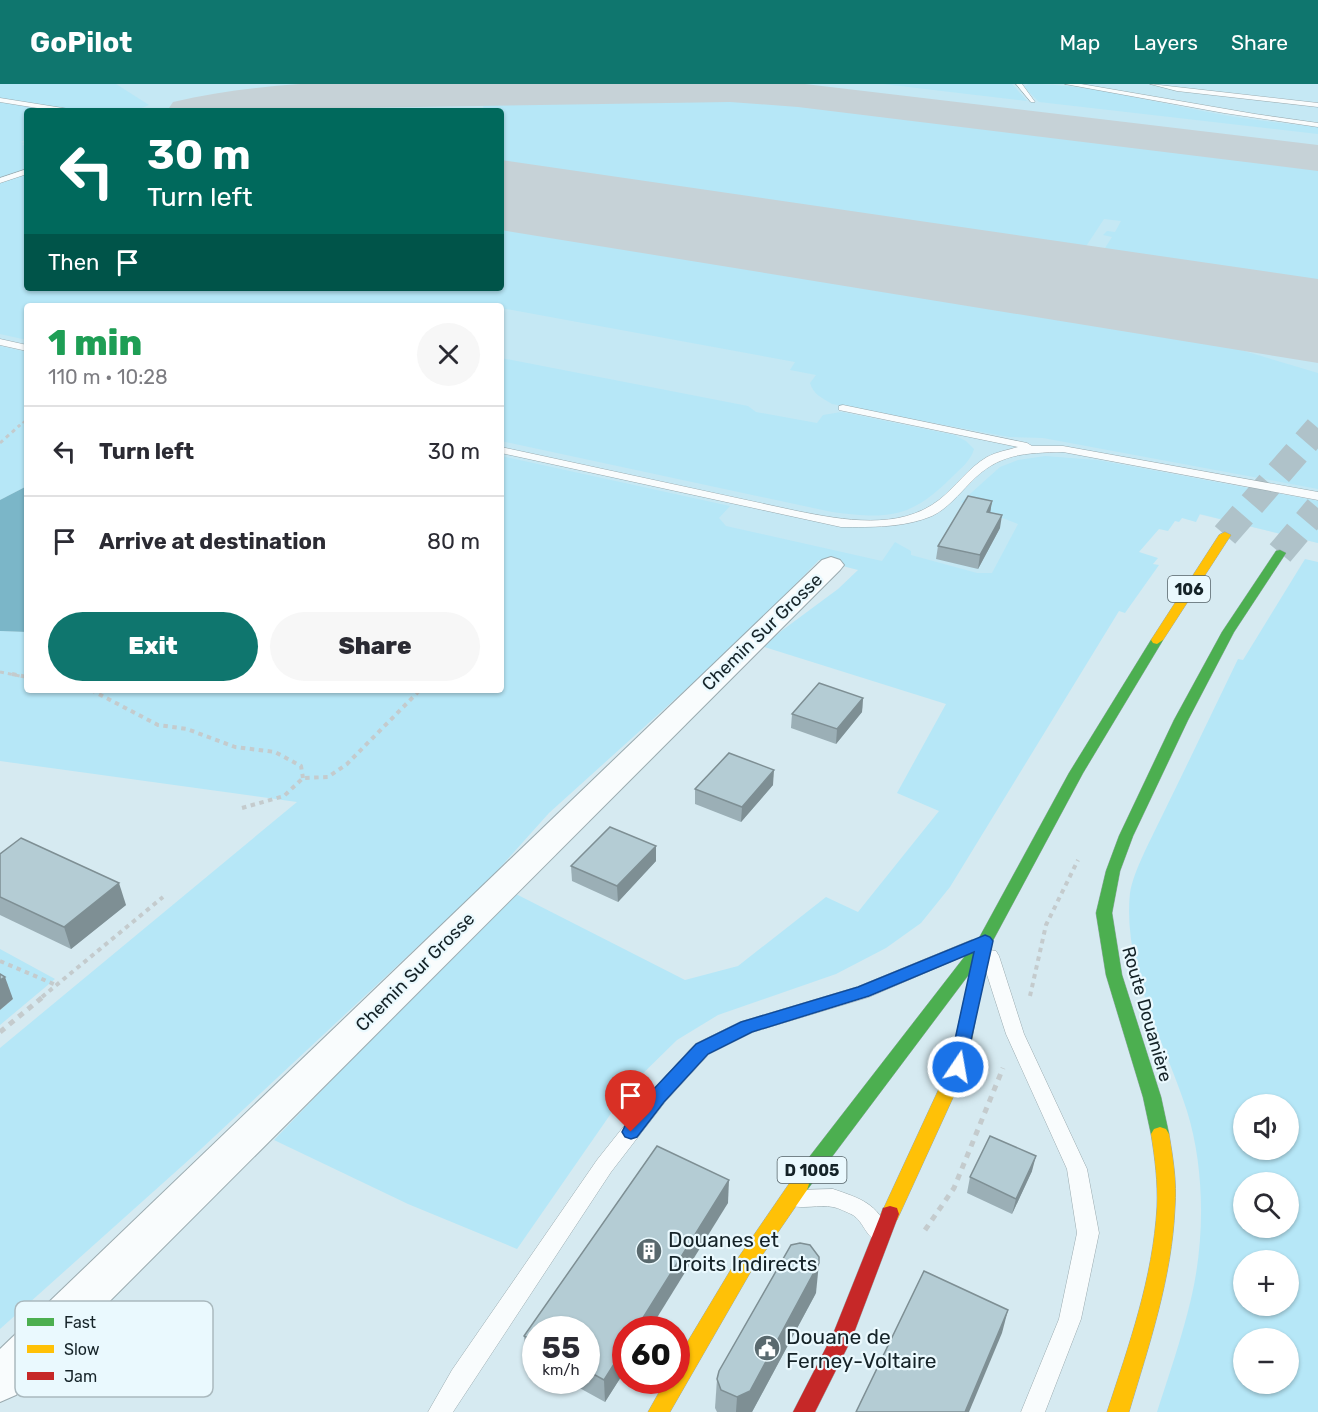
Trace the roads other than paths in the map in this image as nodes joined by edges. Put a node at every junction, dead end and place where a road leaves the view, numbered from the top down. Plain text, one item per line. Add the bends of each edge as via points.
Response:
1 (1019, 84) edge
2 (1068, 84) edge
3 (1154, 84) edge
4 (0, 100) edge
5 (1033, 101) dead end
6 (1318, 105) edge
7 (50, 108) edge
8 (1318, 125) edge
9 (24, 172) edge
10 (0, 181) edge
11 (0, 342) edge
12 (24, 347) edge
13 (843, 408) dead end
14 (1042, 449) junction
15 (504, 451) edge
16 (1318, 496) edge
17 (1225, 535) tunnel mouth
18 (1280, 553) tunnel mouth
19 (831, 565) dead end
20 (1154, 643) joint
21 (985, 941) junction
22 (789, 1200) junction
23 (880, 1235) junction
24 (81, 1301) edge
25 (15, 1365) edge
26 (0, 1380) edge
27 (440, 1412) edge
28 (659, 1412) edge
29 (804, 1412) edge
30 (1033, 1412) edge
31 (1118, 1412) edge

1 - 5 lane
2 - 8 lane via 1135,93 1227,114
3 - 6 lane
4 - 7 lane
9 - 10 lane
11 - 12 lane
13 - 14 lane
14 - 15 lane via 1021,450 992,459 928,513 877,524 841,523 797,515
14 - 16 lane via 1107,456
17 - 20 main road, 106
18 - 31 main road, Route Douanière via 1228,632 1181,720 1126,836 1104,913 1114,975 1152,1097 1166,1162 1167,1221 1161,1263
19 - 24 street, Chemin Sur Grosse
20 - 21 main road, D 1005 via 1076,772
21 - 22 main road, D 1005
21 - 23 main road, D 1005 via 958,1067
21 - 27 lane via 863,992 747,1027 702,1049 604,1166
21 - 30 lane via 1015,1034 1077,1169 1088,1233 1070,1319
22 - 23 lane via 833,1198 862,1209
22 - 28 main road, D 1005 via 702,1336
23 - 29 main road, D 1005 via 842,1338
25 - 26 street, Chemin Sur Grosse

